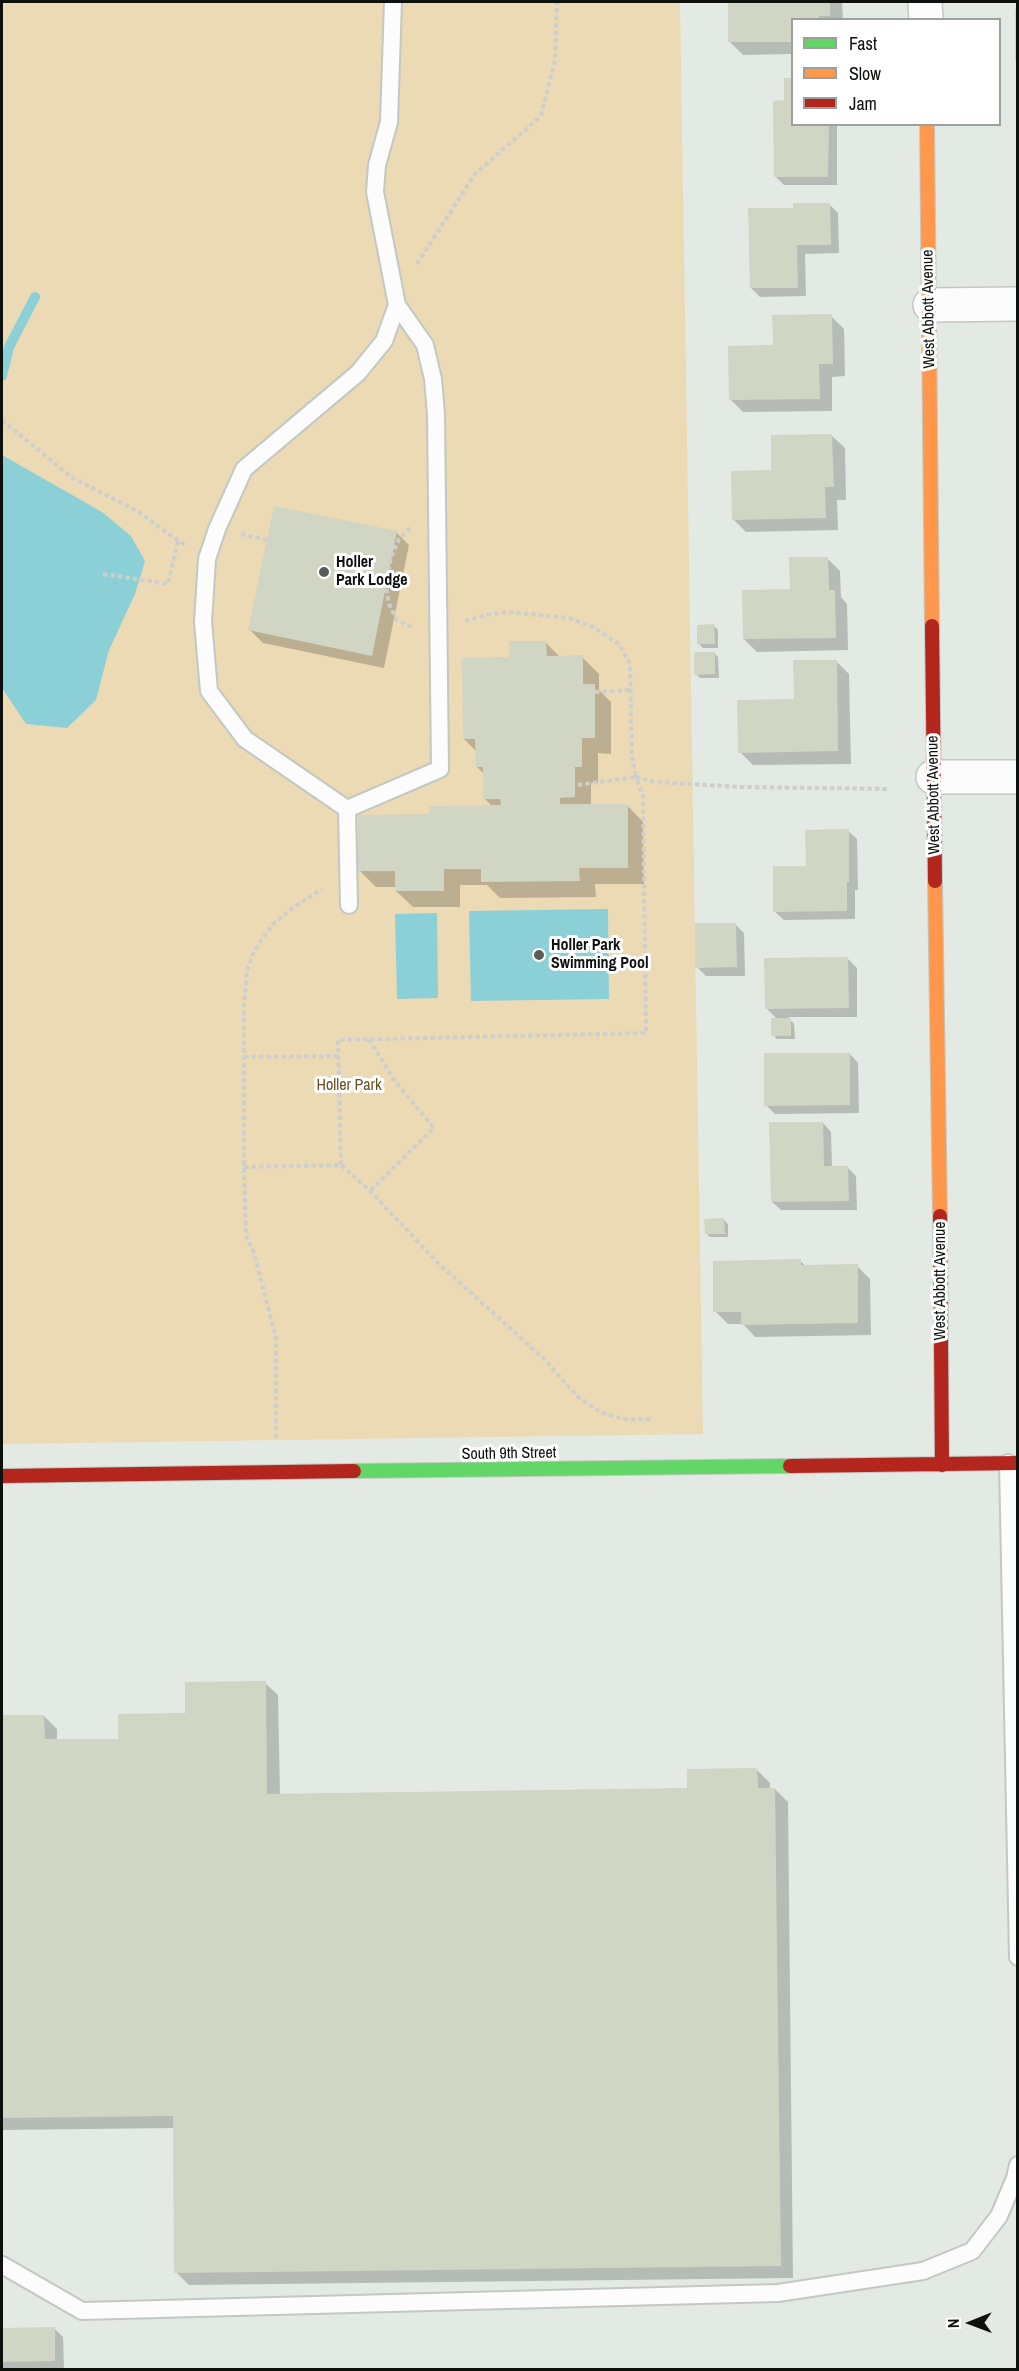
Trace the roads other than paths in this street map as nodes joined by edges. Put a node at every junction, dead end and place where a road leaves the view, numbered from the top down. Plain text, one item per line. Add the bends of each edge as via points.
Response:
1 (393, 2) edge
2 (925, 2) edge
3 (926, 18) edge
4 (927, 126) edge
5 (1017, 304) edge
6 (397, 305) junction
7 (930, 305) junction
8 (933, 777) junction
9 (1017, 777) edge
10 (347, 809) junction
11 (349, 904) dead end
12 (1013, 1463) edge
13 (942, 1465) junction
14 (2, 1476) edge
15 (1017, 1957) edge
16 (1017, 2165) edge
17 (2, 2265) edge

1 - 6 lane via 388,122 375,192
2 - 3 street
4 - 7 street, West Abbott Avenue
5 - 7 street
6 - 10 lane via 425,345 433,380 440,769
6 - 10 lane via 384,341 358,373 244,469 207,559 203,622 210,691 245,739
7 - 8 street, West Abbott Avenue
8 - 9 street
8 - 13 street, West Abbott Avenue
10 - 11 lane
12 - 13 street, South 9th Street
12 - 15 lane
13 - 14 street, South 9th Street
16 - 17 lane via 999,2216 972,2251 923,2271 778,2293 81,2311

